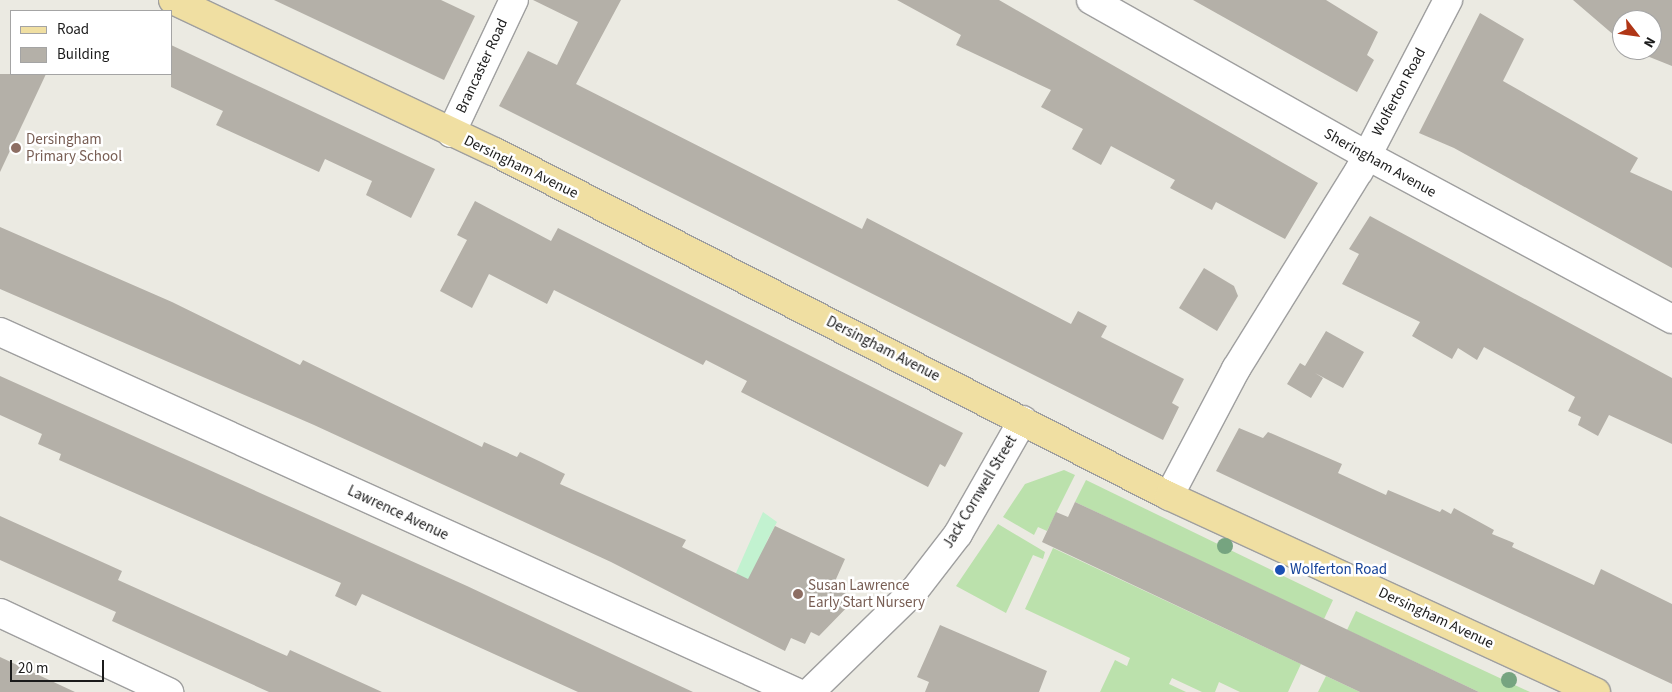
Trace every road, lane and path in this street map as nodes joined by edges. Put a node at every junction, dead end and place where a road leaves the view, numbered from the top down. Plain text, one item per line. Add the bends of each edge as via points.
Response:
1 (173, 0) edge
2 (514, 0) edge
3 (1091, 0) edge
4 (1448, 0) edge
5 (451, 132) junction
6 (1366, 156) junction
7 (1672, 319) edge
8 (0, 332) edge
9 (1023, 420) junction
10 (1169, 496) junction
11 (0, 613) edge
12 (169, 692) edge
13 (796, 692) edge
14 (810, 692) edge
15 (1596, 692) edge

1 - 5 main road, Dersingham Avenue
2 - 5 street, Brancaster Road
3 - 6 street, Sheringham Avenue
4 - 6 street, Wolferton Road
5 - 9 main road, Dersingham Avenue
6 - 7 street, Sheringham Avenue
6 - 10 street, Wolferton Road via 1236,369
8 - 13 street, Lawrence Avenue
9 - 10 main road, Dersingham Avenue
9 - 14 street, Jack Cornwell Street via 958,534 925,576
10 - 15 main road, Dersingham Avenue
11 - 12 street

